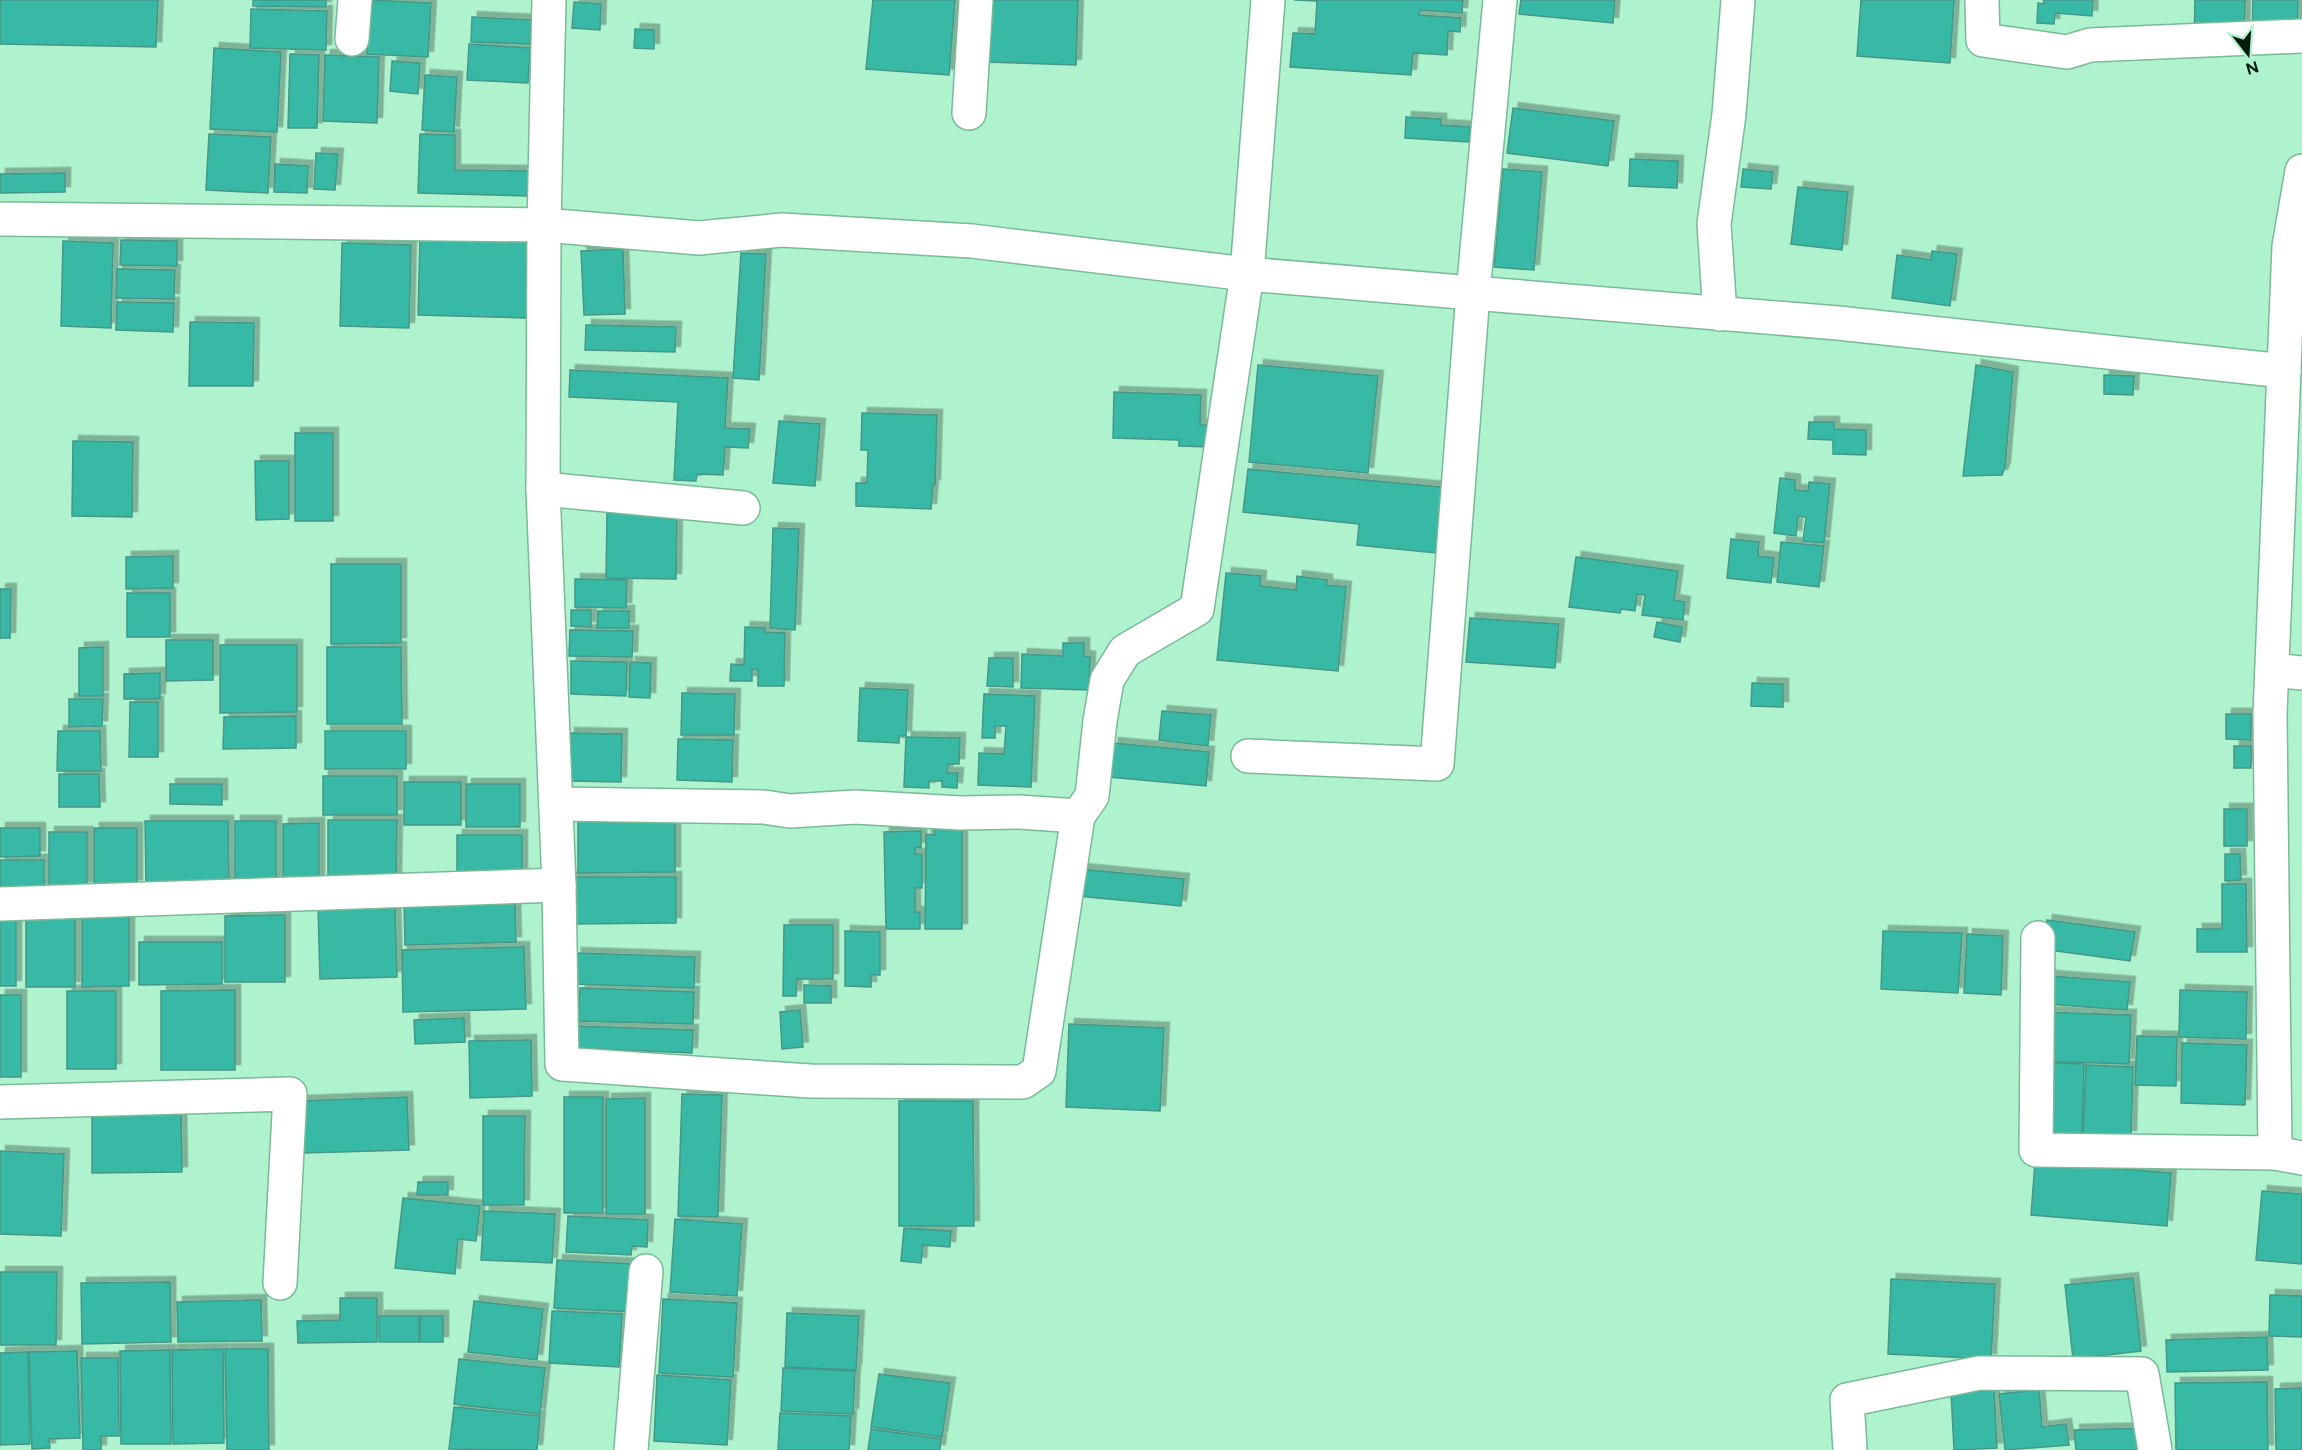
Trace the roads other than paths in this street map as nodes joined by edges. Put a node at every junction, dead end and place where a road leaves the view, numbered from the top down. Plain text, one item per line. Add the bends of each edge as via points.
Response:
1 (355, 0) edge
2 (549, 0) edge
3 (976, 0) edge
4 (1268, 0) edge
5 (1500, 0) edge
6 (1738, 0) edge
7 (1982, 0) edge
8 (2302, 36) edge
9 (352, 39) dead end
10 (969, 113) dead end
11 (2302, 171) edge
12 (0, 219) edge
13 (544, 225) junction
14 (1247, 274) junction
15 (1473, 293) junction
16 (1720, 314) junction
17 (2284, 371) junction
18 (543, 489) junction
19 (743, 508) dead end
20 (2287, 671) edge
21 (1248, 756) dead end
22 (556, 804) junction
23 (1078, 816) junction
24 (559, 885) junction
25 (0, 904) edge
26 (2038, 938) dead end
27 (0, 1102) edge
28 (2289, 1155) edge
29 (646, 1271) dead end
30 (280, 1283) dead end
31 (631, 1450) edge
32 (1850, 1450) edge
33 (2155, 1450) edge

1 - 9 street
2 - 13 street
3 - 10 street
4 - 14 street
5 - 15 street
6 - 16 street via 1729,114 1714,224
7 - 8 street via 1983,40 2067,52 2090,45
11 - 17 street via 2289,246
12 - 13 street
13 - 14 street via 699,238 782,230 972,240
13 - 18 street
14 - 15 street
14 - 23 street via 1197,609 1125,651 1107,680 1092,796
15 - 16 street
15 - 21 street via 1437,765
16 - 17 street via 1838,322
17 - 20 street
18 - 19 street
18 - 22 street
20 - 28 street via 2270,714
22 - 23 street via 790,810 855,807
22 - 24 street
23 - 24 street via 1039,1071 1023,1082 810,1081 562,1064
24 - 25 street
26 - 28 street via 2036,1150
27 - 30 street via 290,1094
29 - 31 street
32 - 33 street via 1847,1401 1980,1373 2062,1372 2142,1374

